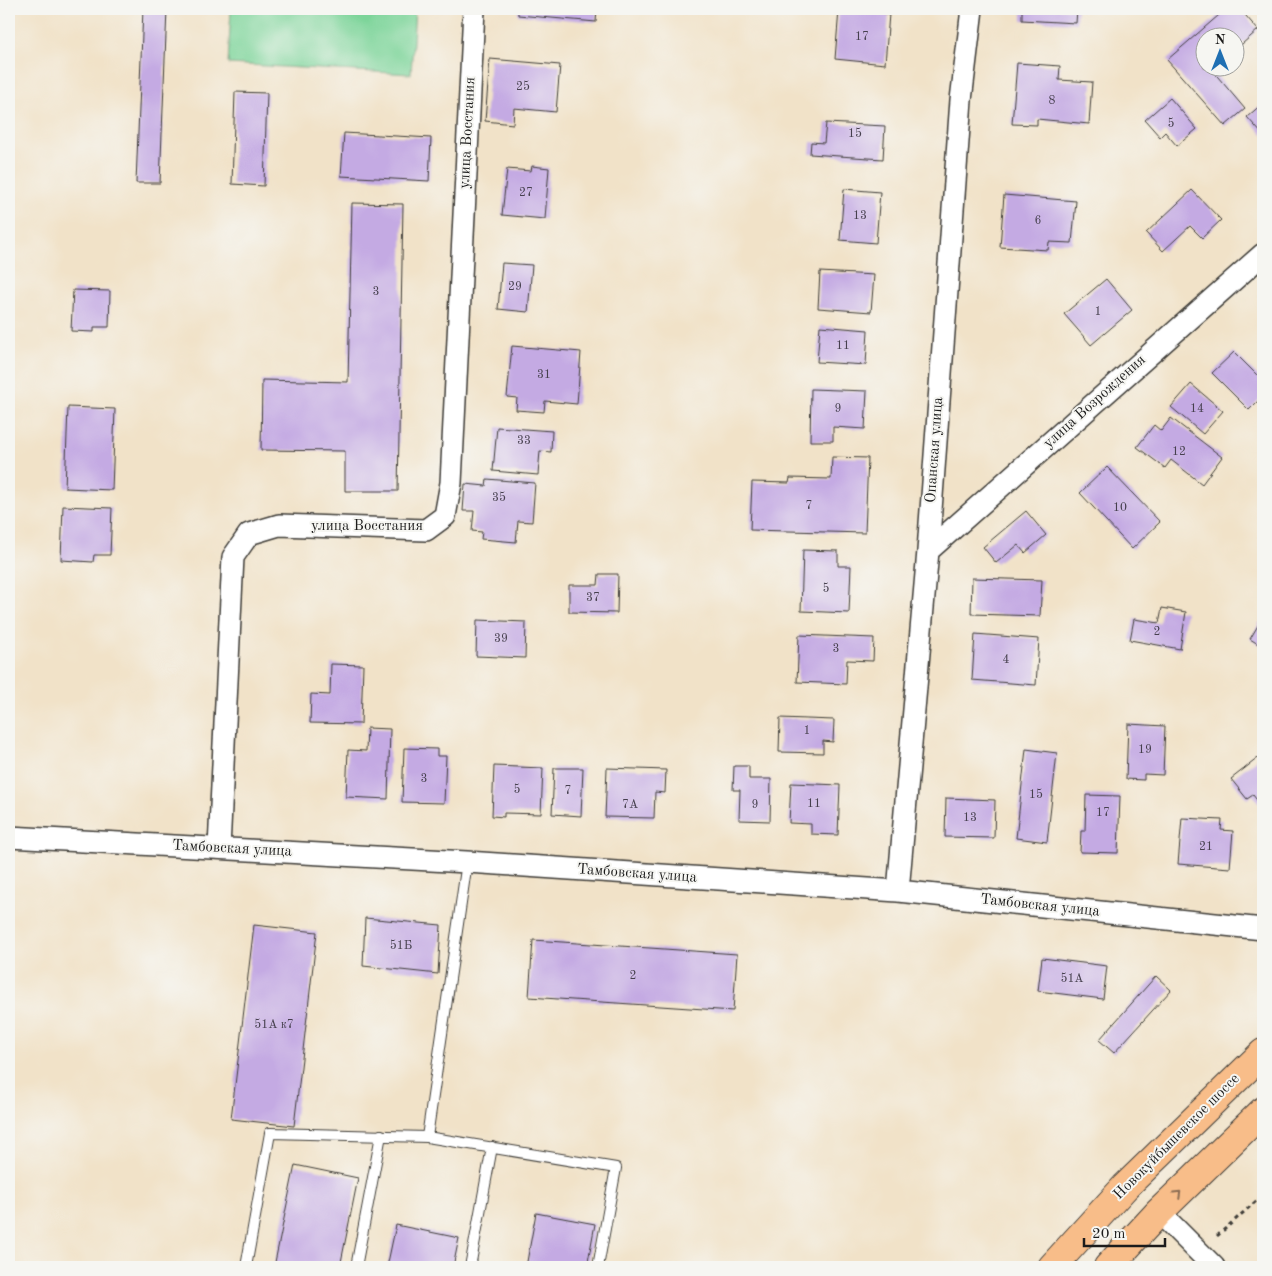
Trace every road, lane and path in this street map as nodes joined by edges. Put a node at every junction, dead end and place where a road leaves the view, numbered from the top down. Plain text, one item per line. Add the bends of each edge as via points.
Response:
1 (474, 9) edge
2 (972, 9) edge
3 (1263, 254) edge
4 (928, 551) junction
5 (9, 837) edge
6 (219, 848) junction
7 (467, 862) junction
8 (898, 891) junction
9 (1263, 929) edge
10 (1263, 1053) edge
11 (1263, 1110) edge
12 (381, 1135) junction
13 (427, 1137) junction
14 (492, 1147) junction
15 (1263, 1195) edge
16 (1159, 1212) junction
17 (1199, 1251) junction
18 (246, 1267) edge
19 (356, 1267) edge
20 (470, 1267) edge
21 (598, 1267) edge
22 (1052, 1267) edge
23 (1108, 1267) edge
24 (1214, 1267) edge

1 - 6 street, улица Восстания via 451,483 444,516 426,530 279,525 249,534 233,557
2 - 4 street, Опанская улица via 961,100
3 - 4 street, улица Возрождения
4 - 8 street, Опанская улица
5 - 6 street, Тамбовская улица
6 - 7 street, Тамбовская улица
7 - 8 street, Тамбовская улица
7 - 13 lane
8 - 9 street, Тамбовская улица
10 - 22 main road, Новокуйбышевское шоссе via 1126,1187
16 -> 11 main road
12 - 13 lane
12 - 18 lane via 270,1133
12 - 19 lane
13 - 14 lane
14 - 20 lane
14 - 21 lane via 616,1168
15 - 17 path
16 - 17 street
16 - 23 main road
17 - 24 street

